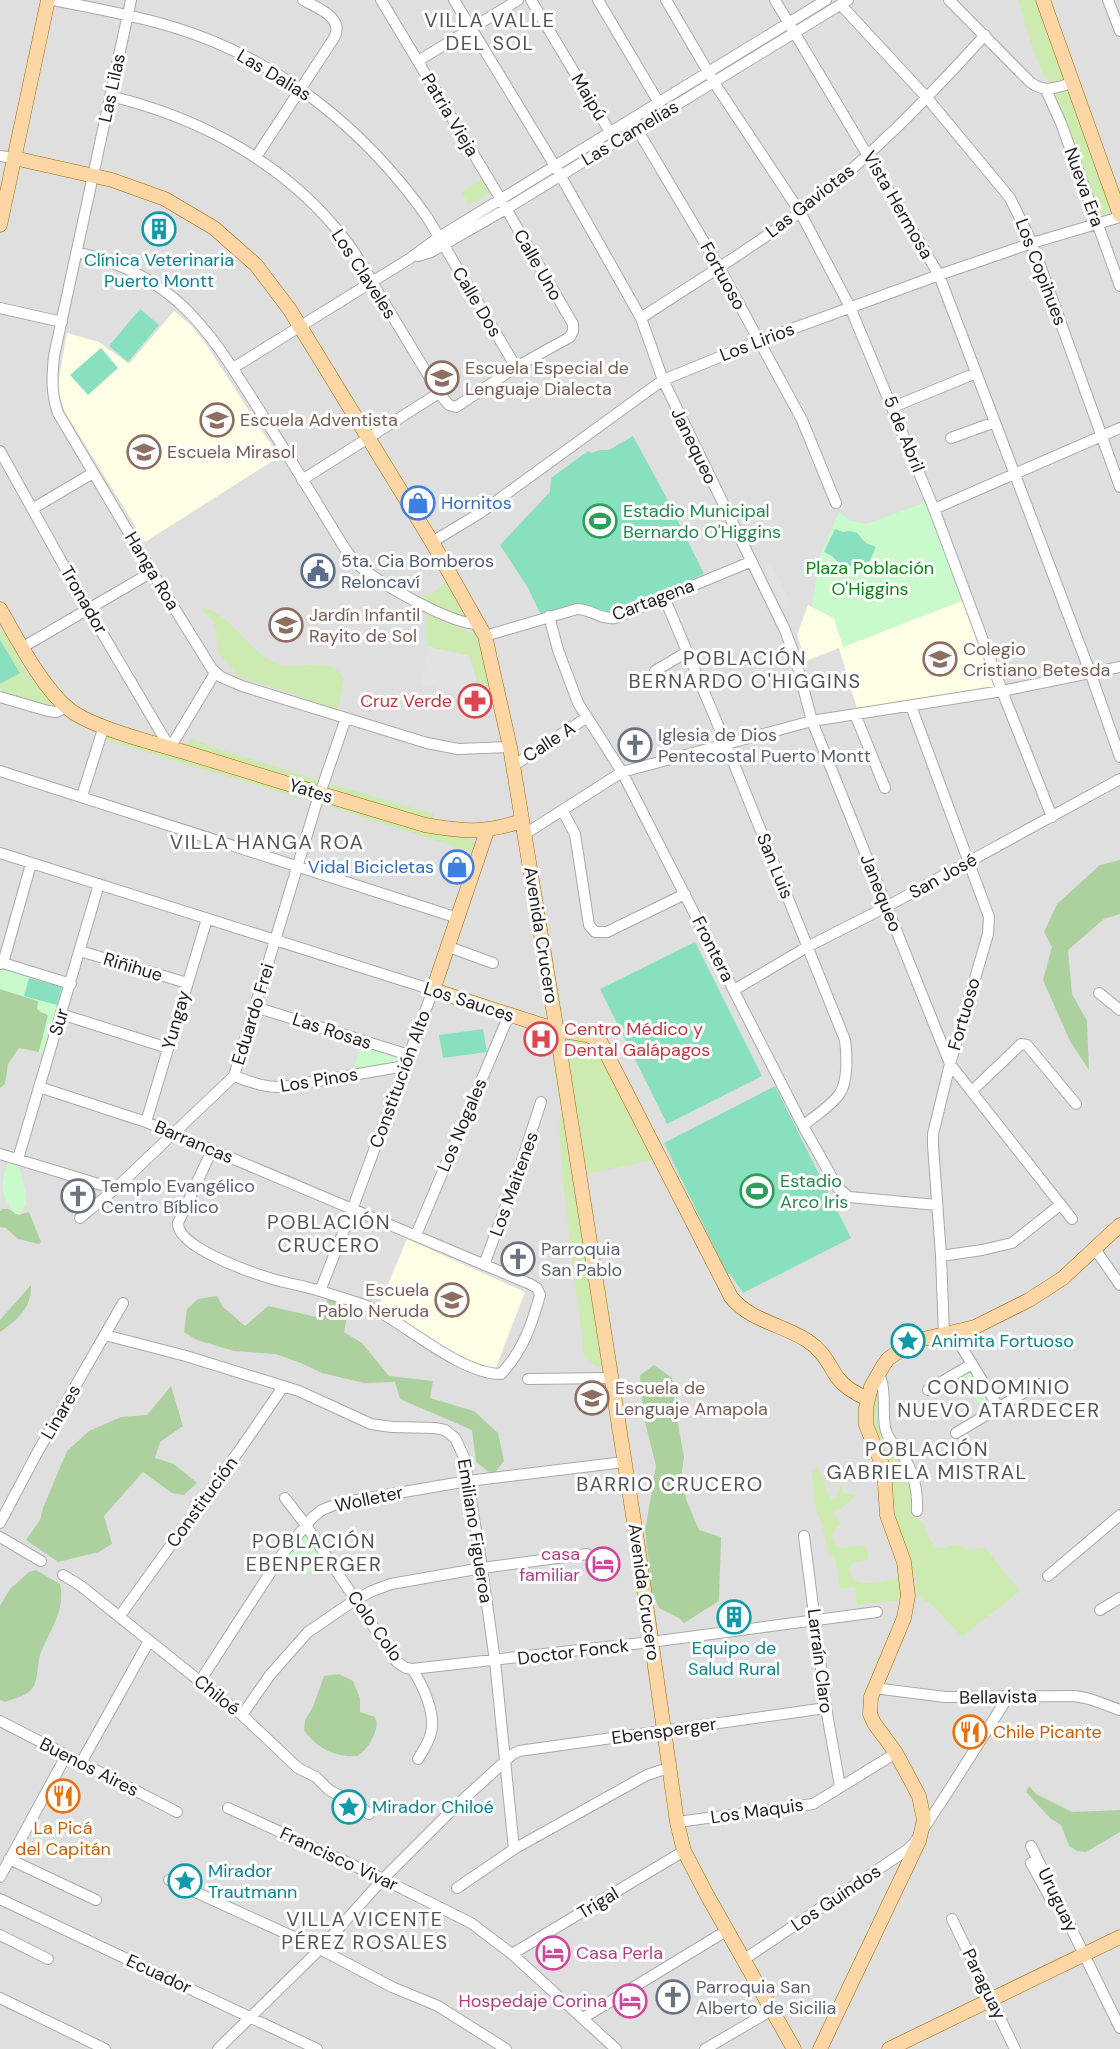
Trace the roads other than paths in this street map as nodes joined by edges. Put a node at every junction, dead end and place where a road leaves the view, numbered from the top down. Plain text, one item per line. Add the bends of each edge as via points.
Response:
1 (48, 0) edge
2 (53, 0) edge
3 (131, 0) edge
4 (303, 0) edge
5 (381, 0) edge
6 (454, 0) edge
7 (518, 0) edge
8 (531, 0) edge
9 (598, 0) edge
10 (666, 0) edge
11 (775, 0) edge
12 (826, 0) edge
13 (949, 0) edge
14 (1043, 0) edge
15 (1108, 0) edge
16 (844, 2) edge
17 (128, 16) junction
18 (792, 27) junction
19 (471, 28) junction
20 (1120, 31) edge
21 (985, 35) junction
22 (418, 60) junction
23 (711, 77) junction
24 (1073, 83) junction
25 (301, 89) junction
26 (1046, 90) junction
27 (110, 96) junction
28 (928, 99) junction
29 (659, 102) junction
30 (631, 119) junction
31 (637, 129) junction
32 (610, 132) junction
33 (869, 155) junction
34 (7, 157) edge
35 (256, 157) junction
36 (557, 170) junction
37 (94, 176) junction
38 (503, 204) junction
39 (800, 212) junction
40 (1120, 216) edge
41 (1097, 222) junction
42 (0, 225) edge
43 (441, 241) junction
44 (1032, 243) junction
45 (77, 252) junction
46 (719, 267) junction
47 (939, 274) junction
48 (372, 282) junction
49 (1120, 286) edge
50 (850, 307) junction
51 (0, 308) edge
52 (641, 318) junction
53 (62, 322) junction
54 (300, 326) junction
55 (759, 341) junction
56 (516, 367) junction
57 (233, 368) junction
58 (976, 373) junction
59 (663, 380) junction
60 (439, 393) junction
61 (893, 407) junction
62 (995, 422) junction
63 (1120, 428) edge
64 (1101, 436) junction
65 (951, 438) dead end
66 (368, 439) junction
67 (0, 451) edge
68 (93, 473) junction
69 (1015, 474) junction
70 (302, 480) junction
71 (1120, 487) edge
72 (836, 503) dead end
73 (32, 509) junction
74 (934, 509) junction
75 (432, 542) junction
76 (750, 562) junction
77 (152, 572) junction
78 (664, 597) junction
79 (88, 609) junction
80 (0, 610) edge
81 (549, 616) junction
82 (482, 630) junction
83 (23, 647) junction
84 (687, 652) junction
85 (1120, 667) edge
86 (655, 671) dead end
87 (1090, 672) junction
88 (215, 673) junction
89 (1002, 692) junction
90 (0, 697) edge
91 (911, 706) junction
92 (67, 708) junction
93 (855, 714) junction
94 (346, 718) junction
95 (586, 718) junction
96 (812, 721) junction
97 (104, 726) junction
98 (726, 744) junction
99 (510, 747) junction
100 (170, 748) junction
101 (1120, 757) edge
102 (513, 766) junction
103 (0, 771) edge
104 (622, 772) junction
105 (1120, 779) edge
106 (885, 788) dead end
107 (320, 794) junction
108 (82, 796) junction
109 (562, 810) junction
110 (1052, 817) junction
111 (524, 828) junction
112 (487, 831) junction
113 (0, 854) edge
114 (968, 862) junction
115 (32, 864) junction
116 (298, 866) junction
117 (99, 884) junction
118 (685, 894) junction
119 (886, 907) junction
120 (458, 918) junction
121 (207, 919) junction
122 (275, 939) junction
123 (449, 947) junction
124 (807, 947) junction
125 (80, 951) junction
126 (493, 963) dead end
127 (1, 964) edge
128 (187, 983) junction
129 (70, 984) junction
130 (433, 990) junction
131 (734, 990) junction
132 (1099, 993) dead end
133 (255, 1007) junction
134 (1120, 1010) edge
135 (61, 1014) junction
136 (509, 1015) junction
137 (557, 1030) junction
138 (168, 1048) junction
139 (407, 1061) junction
140 (950, 1064) junction
141 (234, 1076) junction
142 (39, 1087) junction
143 (972, 1091) junction
144 (541, 1102) dead end
145 (1076, 1104) dead end
146 (146, 1122) junction
147 (803, 1126) junction
148 (172, 1134) junction
149 (212, 1150) junction
150 (0, 1154) edge
151 (18, 1159) junction
152 (116, 1189) junction
153 (937, 1205) junction
154 (1060, 1205) junction
155 (352, 1210) junction
156 (80, 1218) dead end
157 (1072, 1219) dead end
158 (1120, 1225) edge
159 (416, 1235) junction
160 (1095, 1249) junction
161 (941, 1256) junction
162 (484, 1264) junction
163 (1120, 1285) edge
164 (320, 1291) junction
165 (123, 1303) dead end
166 (949, 1334) junction
167 (105, 1335) junction
168 (972, 1364) junction
169 (878, 1372) junction
170 (611, 1378) junction
171 (528, 1379) dead end
172 (1038, 1384) dead end
173 (283, 1387) junction
174 (928, 1390) dead end
175 (868, 1399) junction
176 (999, 1408) junction
177 (956, 1433) dead end
178 (624, 1462) junction
179 (468, 1481) junction
180 (285, 1498) dead end
181 (916, 1511) dead end
182 (1120, 1515) edge
183 (0, 1523) edge
184 (305, 1524) junction
185 (804, 1536) dead end
186 (0, 1538) edge
187 (587, 1554) dead end
188 (41, 1562) dead end
189 (482, 1568) junction
190 (63, 1575) dead end
191 (1048, 1576) dead end
192 (1120, 1599) edge
193 (355, 1600) junction
194 (1100, 1610) dead end
195 (877, 1612) dead end
196 (119, 1617) junction
197 (815, 1620) junction
198 (149, 1641) junction
199 (651, 1642) junction
200 (495, 1661) junction
201 (412, 1669) junction
202 (200, 1681) junction
203 (874, 1688) junction
204 (1008, 1697) junction
205 (826, 1708) junction
206 (1120, 1710) edge
207 (242, 1715) junction
208 (0, 1721) edge
209 (665, 1731) junction
210 (896, 1753) junction
211 (66, 1756) junction
212 (418, 1759) dead end
213 (506, 1761) junction
214 (81, 1763) junction
215 (668, 1768) junction
216 (840, 1786) junction
217 (228, 1808) dead end
218 (177, 1812) dead end
219 (369, 1814) dead end
220 (677, 1822) junction
221 (923, 1830) junction
222 (1031, 1846) dead end
223 (514, 1849) junction
224 (684, 1851) junction
225 (9, 1859) junction
226 (1031, 1863) dead end
227 (0, 1877) edge
228 (383, 1879) junction
229 (169, 1880) dead end
230 (457, 1888) dead end
231 (0, 1899) edge
232 (96, 1900) dead end
233 (952, 1919) dead end
234 (726, 1931) junction
235 (0, 1935) edge
236 (1120, 1937) edge
237 (320, 1949) junction
238 (512, 1954) junction
239 (1083, 1955) junction
240 (48, 1959) dead end
241 (742, 1960) junction
242 (0, 1998) edge
243 (991, 2000) junction
244 (772, 2010) junction
245 (249, 2017) junction
246 (583, 2018) junction
247 (1120, 2028) edge
248 (84, 2045) edge
249 (893, 2048) edge
250 (105, 2049) edge
251 (218, 2049) edge
252 (317, 2049) edge
253 (506, 2049) edge
254 (615, 2049) edge
255 (705, 2049) edge
256 (794, 2049) edge
257 (820, 2049) edge
258 (1015, 2049) edge

1 - 34 main road
2 - 17 street, Las Dalias
3 - 17 street, Las Lilas
4 - 25 street via 330,16 338,30
5 - 22 street, Patria Vieja
6 - 19 street, Janequeo
7 - 19 street
8 - 32 street, Maipú
9 - 29 street
10 - 23 street, 5 de Abril
11 - 18 street, Vista Hermosa
12 - 18 street, Las Camelias
13 - 21 street
14 - 24 main road
15 - 20 street
16 - 18 street, Las Camelias
16 - 28 street, Los Copihues
17 - 25 street, Las Dalias via 174,27 219,44
17 - 27 street, Las Lilas
18 - 23 street, Las Camelias
18 - 33 street, Vista Hermosa
19 - 22 street
19 - 36 street, Janequeo
21 - 26 street via 1030,82
21 - 28 street, Las Gaviotas
22 - 38 street, Patria Vieja
23 - 29 street, Las Camelias
23 - 31 street, Las Camelias
23 - 39 street, 5 de Abril
24 - 26 street
24 - 40 main road
25 - 35 street
25 - 43 street, Las Dalias via 343,121 380,157
26 - 41 street, Nueva Era
27 - 35 street, Los Claveles via 176,116
27 - 37 street, Las Lilas
28 - 33 street, Las Gaviotas
28 - 44 street, Los Copihues via 1010,198
29 - 30 street, Las Camelias
30 - 31 street, Fortuoso
30 - 32 street, Las Camelias
31 - 36 street, Las Camelias
31 - 46 street, Fortuoso
32 - 36 street, Las Camelias
33 - 39 street, Las Gaviotas
33 - 47 street, Vista Hermosa
34 - 37 main road, Avenida Crucero
34 - 42 main road
35 - 48 street, Los Claveles via 325,217
36 - 38 street, Las Camelias
36 - 52 street, Janequeo
37 - 45 street, Hanga Roa
37 - 54 main road, Avenida Crucero via 165,199 214,228 256,265
38 - 43 street, Las Camelias
38 - 56 street, Calle Uno via 573,324 570,337
39 - 46 street, Las Gaviotas
39 - 50 street, 5 de Abril
40 - 41 street, Los Lirios
41 - 44 street, Los Lirios
41 - 49 street, Nueva Era
43 - 48 street, Las Camelias via 431,252 409,259
43 - 56 street, Calle Dos
44 - 47 street, Los Lirios
44 - 64 street, Los Copihues
45 - 53 street, Hanga Roa
45 - 57 street via 125,268 168,293 204,327
46 - 52 street, Las Gaviotas
46 - 55 street, Fortuoso
47 - 50 street, Los Lirios
47 - 58 street, Vista Hermosa
48 - 54 street, Las Camelias
48 - 60 street, Los Claveles
50 - 55 street, Los Lirios
50 - 61 street, 5 de Abril
51 - 53 street
52 - 59 street, Janequeo
53 - 68 street, Hanga Roa via 54,356 52,398
54 - 57 street, Las Camelias
54 - 66 main road, Avenida Crucero
55 - 59 street, Los Lirios
55 - 72 street, Fortuoso via 802,420
56 - 60 street via 456,407
57 - 70 street
58 - 61 street
58 - 62 street, Vista Hermosa
59 - 75 street, Los Lirios via 480,513
59 - 76 street, Janequeo
60 - 66 street
61 - 74 street, 5 de Abril
62 - 65 street
62 - 69 street, Vista Hermosa
63 - 64 street
64 - 69 street
64 - 71 street, Los Copihues
66 - 70 street
66 - 75 main road, Avenida Crucero
67 - 73 street, Tronador
68 - 73 street
68 - 77 street, Hanga Roa
69 - 74 street
69 - 87 street, Vista Hermosa
70 - 82 street via 360,567 438,612
73 - 79 street, Tronador
74 - 89 street, 5 de Abril
75 - 82 main road, Avenida Crucero
76 - 78 street, Cartagena
76 - 96 street, Janequeo via 785,630
77 - 79 street
77 - 88 street, Hanga Roa
78 - 81 street, Cartagena via 610,619 583,609
78 - 84 street, San Luis
79 - 83 street
79 - 100 street, Tronador
80 - 83 main road
81 - 82 street, Cartagena
81 - 95 street, Frontera via 565,669
82 - 99 main road, Avenida Crucero
83 - 92 main road
84 - 86 street
84 - 98 street, San Luis
85 - 87 street
87 - 89 street
87 - 101 street, Vista Hermosa
88 - 94 street via 242,686
88 - 100 street
89 - 91 street
89 - 110 street, 5 de Abril
90 - 92 street via 48,711
91 - 93 street
91 - 114 street, Fortuoso
92 - 97 main road, Yates
93 - 96 street
93 - 106 street
94 - 99 street via 446,748
94 - 107 street, Eduardo Frei
95 - 102 street, Calle A
95 - 104 street, Frontera
96 - 98 street
96 - 119 street, Janequeo
97 - 100 main road, Yates
97 - 108 street
98 - 104 street
98 - 124 street, San Luis
99 - 102 main road, Avenida Crucero
100 - 107 main road, Yates
102 - 111 main road, Avenida Crucero
103 - 108 street
104 - 109 street
104 - 118 street, Frontera
105 - 110 street, San José
107 - 112 main road, Yates via 425,825
107 - 116 street, Eduardo Frei
108 - 116 street
109 - 111 street
109 - 118 street via 575,834 589,925 593,930 606,932
110 - 114 street, San José
111 - 112 main road, Yates
111 - 137 main road, Avenida Crucero
112 - 120 main road, Constitución Alto
113 - 115 street, Los Sauces
114 - 119 street, San José
114 - 140 street, Fortuoso via 989,916 988,934
115 - 117 street, Los Sauces
115 - 127 street
116 - 120 street
116 - 122 street, Eduardo Frei
117 - 121 street, Los Sauces
117 - 125 street, Sur
118 - 131 street, Frontera
119 - 124 street, San José
119 - 140 street, Janequeo
120 - 123 main road, Constitución Alto
121 - 122 street, Los Sauces
121 - 128 street, Yungay
122 - 130 street, Los Sauces
122 - 133 street, Eduardo Frei
123 - 126 street
123 - 130 main road, Constitución Alto
124 - 131 street, San José
124 - 147 street, San Luis via 846,1046 840,1093
125 - 128 street, Riñihue
125 - 129 street, Sur
127 - 129 street
128 - 138 street, Yungay
129 - 135 street, Sur
130 - 136 main road, Los Sauces
130 - 139 street, Constitución Alto
131 - 147 street, Frontera
132 - 134 street
133 - 139 street, Las Rosas
133 - 141 street, Eduardo Frei
135 - 138 street
135 - 142 street, Sur
136 - 137 main road, Los Sauces
136 - 159 street, Los Nogales
137 - 170 main road, Avenida Crucero
137 - 175 main road, Los Sauces via 592,1036 603,1044 731,1297 747,1311 809,1341 845,1386
138 - 146 street, Yungay
139 - 141 street, Los Pinos via 283,1087 257,1085
139 - 155 street, Constitución Alto
140 - 143 street, Janequeo
140 - 153 street, Fortuoso via 933,1134
141 - 148 street, Eduardo Frei
142 - 146 street, Barrancas
142 - 151 street, Sur
143 - 145 street via 1021,1044 1027,1045
143 - 154 street, Janequeo
144 - 162 street, Los Maitenes
146 - 148 street, Barrancas
147 - 153 street, Frontera via 844,1195
148 - 149 street, Barrancas
148 - 152 street, Eduardo Frei
149 - 155 street, Barrancas
149 - 164 street via 179,1217 180,1233 212,1255 276,1280
150 - 151 street
151 - 152 street
152 - 156 street, Eduardo Frei
153 - 161 street, Fortuoso
154 - 157 street, Janequeo
154 - 161 street via 1011,1243
155 - 159 street, Barrancas
155 - 164 street, Constitución Alto
158 - 160 main road
159 - 162 street, Barrancas
160 - 163 street
160 - 166 main road via 1044,1292 995,1318
161 - 166 street, Fortuoso
162 - 164 street, Barrancas via 530,1284 540,1294 523,1344 501,1374 447,1355 374,1309
165 - 167 street, Linares
166 - 168 street
166 - 169 main road via 910,1344 888,1359
167 - 173 street, Emiliano Figueroa
167 - 183 street, Linares
168 - 174 street
168 - 176 street
169 - 175 main road
169 - 181 street via 883,1387 885,1428 914,1478
170 - 171 street
170 - 178 main road, Avenida Crucero
172 - 176 street
173 - 179 street, Emiliano Figueroa via 371,1424 445,1430 459,1443
173 - 196 street, Constitución
175 - 203 main road via 867,1425 884,1469 887,1515 904,1562 908,1590 904,1618
176 - 177 street
178 - 179 street, Wolleter
178 - 199 main road, Avenida Crucero
179 - 184 street, Wolleter via 339,1503
179 - 189 street, Emiliano Figueroa
180 - 184 street, Colo Colo
182 - 191 street
184 - 193 street, Colo Colo
184 - 202 street, Wolleter
185 - 197 street, Larraín Claro
186 - 188 street
187 - 189 street
189 - 193 street via 391,1584
189 - 200 street, Emiliano Figueroa
190 - 196 street, Chiloé
192 - 194 street
193 - 201 street, Colo Colo via 397,1662
193 - 207 street via 308,1632
195 - 197 street, Doctor Fonck
196 - 198 street, Chiloé
197 - 199 street, Doctor Fonck
197 - 205 street, Larraín Claro
198 - 202 street, Chiloé
198 - 214 street
199 - 200 street, Doctor Fonck
199 - 209 main road, Avenida Crucero
200 - 201 street, Doctor Fonck
200 - 213 street, Emiliano Figueroa
201 - 212 street, Colo Colo via 432,1722 431,1734
202 - 207 street, Chiloé
203 - 204 street, Bellavista via 945,1697
203 - 210 main road via 871,1719
204 - 206 street, Bellavista via 1075,1696
204 - 221 street, Los Guindos
205 - 209 street, Ebensperger
205 - 216 street, Larraín Claro
207 - 219 street, Chiloé via 298,1768
208 - 211 street, Buenos Aires
209 - 213 street, Ebensperger via 519,1751
209 - 215 main road, Avenida Crucero
210 - 216 street, Los Maquis
210 - 221 main road via 923,1808
211 - 214 street, Buenos Aires
211 - 225 street
213 - 223 street, Emiliano Figueroa
213 - 228 street, Ebensperger
214 - 218 street, Buenos Aires
215 - 220 main road, Avenida Crucero
215 - 223 street
216 - 220 street, Los Maquis via 813,1804
217 - 228 street, Francisco Vivar
220 - 224 main road, Avenida Crucero
221 - 241 street, Los Guindos via 900,1856
221 - 257 main road
222 - 239 street, Uruguay
223 - 230 street
224 - 234 main road, Avenida Crucero
224 - 238 street, Trigal
225 - 227 street
225 - 232 street
226 - 239 street, Uruguay
228 - 237 street, Ebensperger
228 - 238 street, Francisco Vivar via 471,1923
229 - 237 street
231 - 245 street, Ecuador
233 - 243 street, Paraguay
234 - 241 main road, Avenida Crucero
234 - 246 street
235 - 240 street
236 - 239 main road
237 - 245 street, Ebensperger
237 - 253 street via 438,2006
238 - 246 street, Francisco Vivar
239 - 243 main road
239 - 247 street, Uruguay
241 - 244 main road, Avenida Crucero
242 - 248 street
243 - 249 main road
243 - 258 street, Paraguay
244 - 255 street
244 - 256 main road, Avenida Crucero
245 - 251 street, Ebensperger
245 - 252 street, Ecuador
246 - 254 street, Francisco Vivar
248 - 250 street

